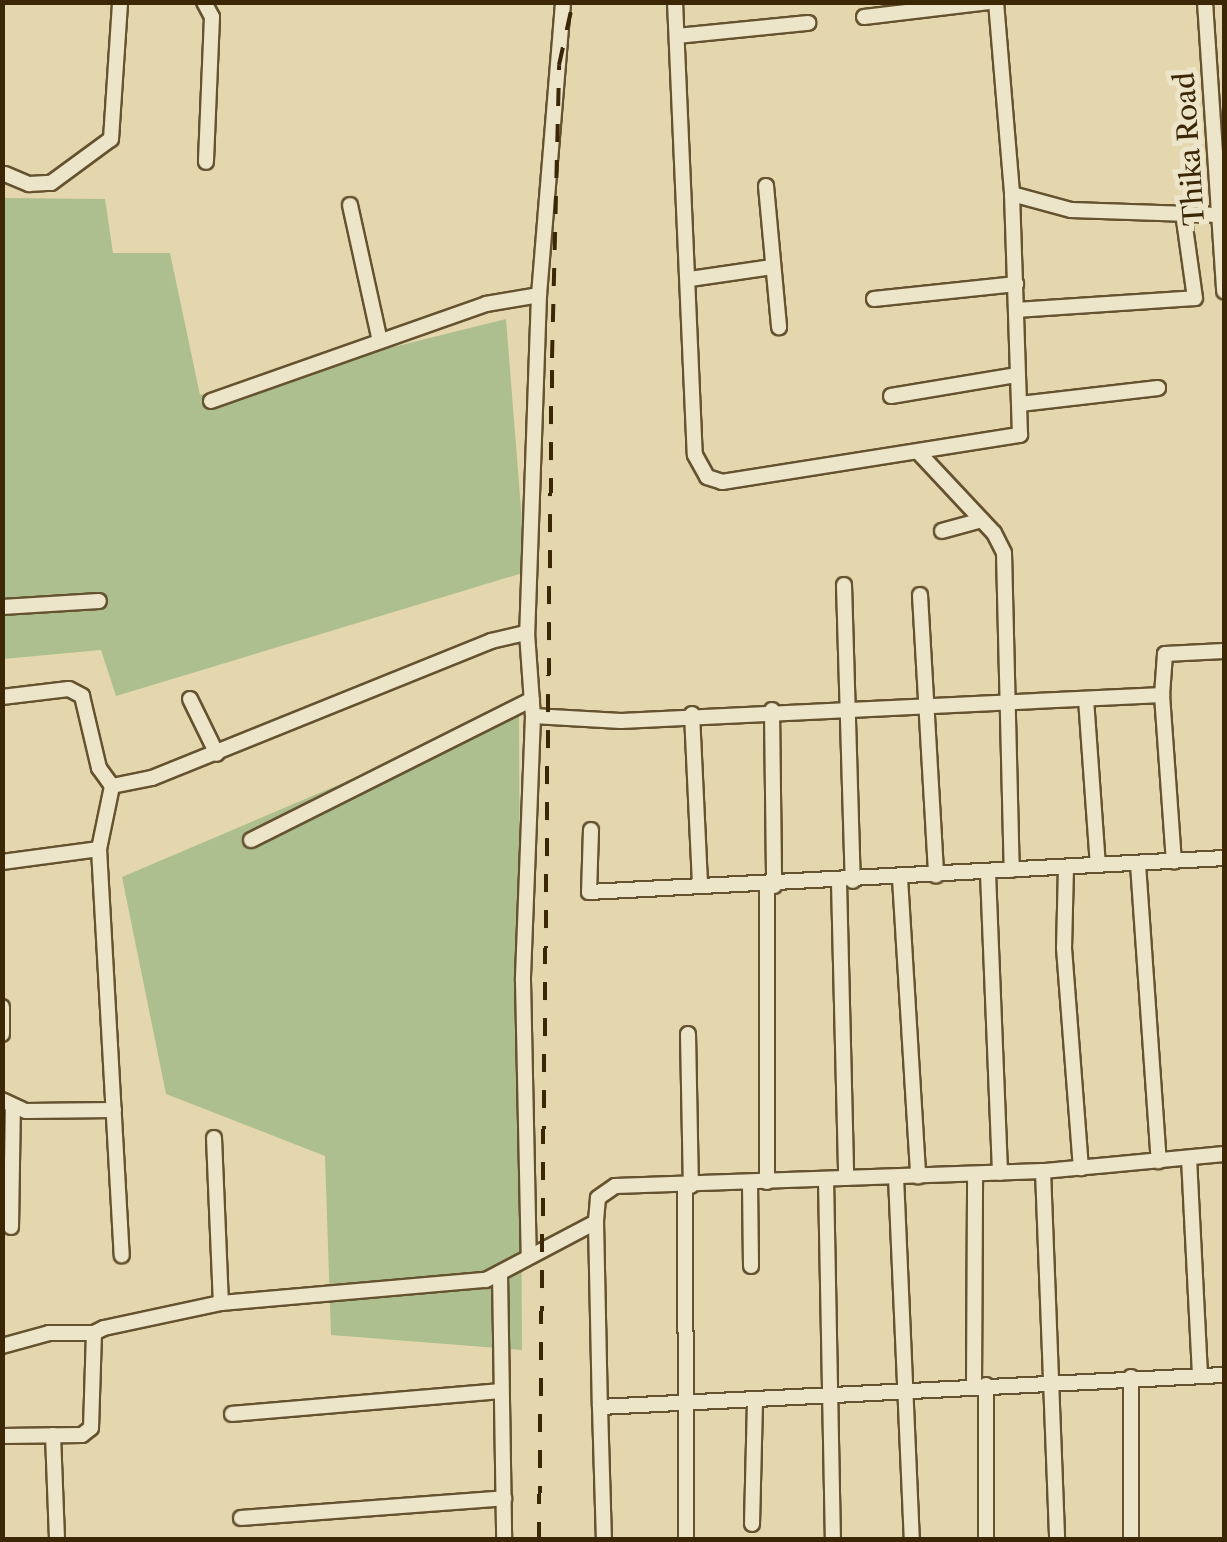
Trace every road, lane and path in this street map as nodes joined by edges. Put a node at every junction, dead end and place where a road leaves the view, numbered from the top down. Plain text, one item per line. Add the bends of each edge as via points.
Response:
1 (120, 2) edge
2 (204, 2) edge
3 (563, 2) edge
4 (675, 2) edge
5 (992, 2) edge
6 (1205, 2) edge
7 (864, 17) dead end
8 (808, 23) dead end
9 (677, 36) junction
10 (206, 162) dead end
11 (6, 174) dead end
12 (766, 186) dead end
13 (1012, 194) junction
14 (350, 204) dead end
15 (1183, 212) junction
16 (1219, 214) junction
17 (772, 267) junction
18 (690, 279) junction
19 (1016, 284) junction
20 (1224, 291) edge
21 (539, 295) junction
22 (874, 299) dead end
23 (1016, 310) junction
24 (779, 326) dead end
25 (380, 341) junction
26 (1017, 375) junction
27 (1158, 388) dead end
28 (891, 396) dead end
29 (211, 401) dead end
30 (1020, 404) junction
31 (920, 454) junction
32 (982, 520) junction
33 (942, 531) dead end
34 (844, 584) dead end
35 (920, 595) dead end
36 (99, 601) dead end
37 (2, 607) edge
38 (527, 633) junction
39 (1224, 651) edge
40 (1162, 695) junction
41 (2, 697) edge
42 (190, 699) dead end
43 (532, 699) junction
44 (1086, 699) junction
45 (1010, 704) junction
46 (928, 705) junction
47 (848, 708) junction
48 (772, 710) junction
49 (692, 714) junction
50 (532, 716) junction
51 (216, 754) junction
52 (112, 786) junction
53 (590, 830) dead end
54 (252, 840) dead end
55 (99, 850) junction
56 (1224, 858) edge
57 (2, 862) edge
58 (1174, 862) junction
59 (1138, 864) junction
60 (1098, 865) junction
61 (1066, 867) junction
62 (1012, 870) junction
63 (988, 872) junction
64 (936, 876) junction
65 (900, 878) junction
66 (846, 882) junction
67 (700, 885) junction
68 (770, 886) junction
69 (2, 1006) edge
70 (2, 1034) edge
71 (688, 1034) dead end
72 (8, 1103) edge
73 (114, 1110) junction
74 (214, 1138) dead end
75 (1224, 1154) edge
76 (1189, 1158) junction
77 (1159, 1160) junction
78 (1081, 1168) junction
79 (1043, 1171) junction
80 (1000, 1173) junction
81 (976, 1175) junction
82 (918, 1176) junction
83 (896, 1177) junction
84 (846, 1178) junction
85 (826, 1179) junction
86 (767, 1182) junction
87 (750, 1183) junction
88 (688, 1186) junction
89 (596, 1222) junction
90 (11, 1227) dead end
91 (122, 1255) dead end
92 (529, 1256) junction
93 (751, 1266) dead end
94 (500, 1273) junction
95 (221, 1303) junction
96 (94, 1333) junction
97 (2, 1346) edge
98 (1200, 1375) junction
99 (1224, 1375) edge
100 (1131, 1376) junction
101 (1054, 1381) junction
102 (980, 1386) junction
103 (500, 1390) junction
104 (904, 1390) junction
105 (827, 1393) junction
106 (755, 1399) junction
107 (681, 1404) junction
108 (600, 1407) junction
109 (232, 1414) dead end
110 (53, 1435) junction
111 (2, 1436) edge
112 (504, 1498) junction
113 (241, 1518) dead end
114 (752, 1524) dead end
115 (57, 1540) edge
116 (504, 1540) edge
117 (604, 1540) edge
118 (686, 1540) edge
119 (832, 1540) edge
120 (912, 1540) edge
121 (986, 1540) edge
122 (1057, 1540) edge
123 (1131, 1540) edge

1 - 11 street via 111,139 51,183 29,184
2 - 10 street via 212,16
3 - 21 street
4 - 9 street
5 - 7 street
5 - 13 street
6 - 16 street, Thika Road
8 - 9 street
9 - 18 street
12 - 17 street
13 - 15 street via 1071,210
13 - 19 street
14 - 25 street
15 - 16 street
15 - 23 street via 1195,298
16 - 20 street, Thika Road
17 - 18 street
17 - 24 street
18 - 31 street via 695,456 707,477 722,482
19 - 22 street
19 - 23 street
21 - 25 street via 523,293
21 - 38 street
23 - 26 street
25 - 29 street
26 - 28 street
26 - 30 street
27 - 30 street
30 - 31 street via 1020,435
31 - 32 street
32 - 33 street
32 - 45 street via 1004,553
34 - 47 street
35 - 46 street
36 - 37 street
38 - 43 street
38 - 51 street via 491,640
39 - 40 street via 1165,654
40 - 44 street
40 - 58 street
41 - 52 street via 68,689 82,696 99,768
42 - 51 street
43 - 50 street
43 - 54 street
44 - 45 street
44 - 60 street
45 - 46 street
45 - 62 street
46 - 47 street
46 - 64 street
47 - 48 street
47 - 66 street
48 - 49 street
48 - 68 street
49 - 50 street via 621,720
49 - 67 street
50 - 92 street via 523,981
51 - 52 street
52 - 55 street
53 - 67 street via 589,892
55 - 57 street
55 - 73 street
56 - 58 street
58 - 59 street
59 - 60 street
59 - 77 street
60 - 61 street
61 - 62 street
61 - 78 street via 1064,948
62 - 63 street
63 - 64 street
63 - 80 street
64 - 65 street
65 - 66 street
65 - 82 street
66 - 68 street
66 - 84 street
67 - 68 street
68 - 86 street
69 - 70 street
71 - 88 street
72 - 73 street
72 - 90 street
73 - 91 street
74 - 95 street
75 - 76 street
76 - 77 street
76 - 98 street
77 - 78 street
78 - 79 street
79 - 80 street
79 - 101 street
80 - 81 street
81 - 82 street
81 - 102 street
82 - 83 street
83 - 84 street
83 - 104 street
84 - 85 street
85 - 86 street
85 - 105 street
86 - 87 street
87 - 88 street
87 - 93 street
88 - 89 street via 605,1190
88 - 107 street
89 - 92 street
89 - 108 street
92 - 94 street
94 - 95 street via 437,1288
94 - 103 street
95 - 96 street
96 - 97 street via 49,1334
96 - 110 street via 92,1428
98 - 99 street
98 - 100 street
100 - 101 street
100 - 123 street
101 - 102 street
101 - 122 street
102 - 104 street
102 - 121 street
103 - 109 street
103 - 112 street
104 - 105 street
104 - 120 street
105 - 106 street
105 - 119 street
106 - 107 street
106 - 114 street
107 - 108 street
107 - 118 street
108 - 117 street
110 - 111 street
110 - 115 street
112 - 113 street
112 - 116 street

